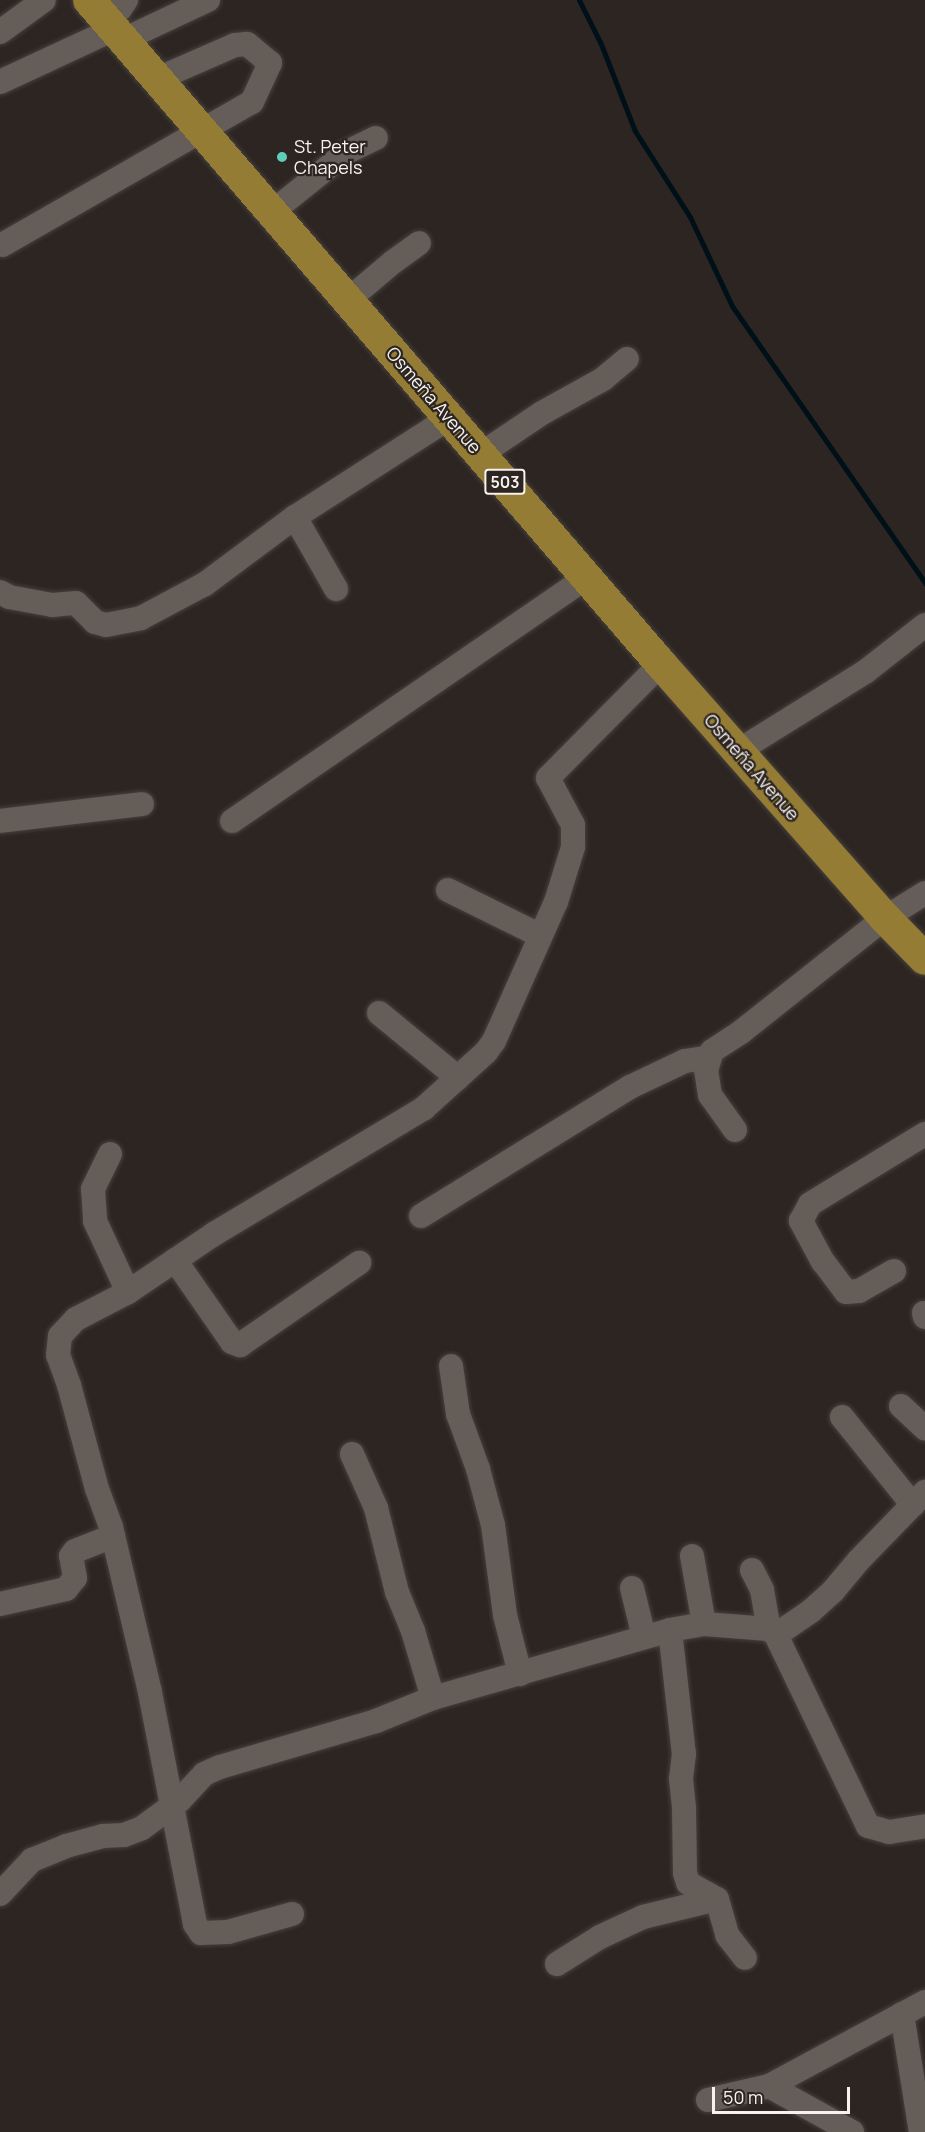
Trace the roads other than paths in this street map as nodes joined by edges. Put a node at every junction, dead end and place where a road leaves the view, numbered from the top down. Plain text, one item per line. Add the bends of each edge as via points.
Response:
1 (44, 0) edge
2 (208, 0) edge
3 (112, 18) edge
4 (0, 32) edge
5 (157, 79) junction
6 (0, 82) edge
7 (203, 132) junction
8 (376, 138) dead end
9 (272, 212) junction
10 (419, 243) dead end
11 (2, 245) dead end
12 (348, 300) junction
13 (627, 359) dead end
14 (449, 418) junction
15 (481, 454) junction
16 (295, 517) junction
17 (587, 577) junction
18 (336, 589) dead end
19 (0, 592) edge
20 (925, 625) edge
21 (661, 664) junction
22 (738, 751) junction
23 (142, 804) dead end
24 (0, 821) edge
25 (232, 821) dead end
26 (448, 890) dead end
27 (925, 893) edge
28 (885, 918) junction
29 (539, 935) junction
30 (925, 959) edge
31 (379, 1013) dead end
32 (710, 1057) junction
33 (458, 1077) junction
34 (735, 1130) dead end
35 (925, 1134) edge
36 (110, 1154) dead end
37 (421, 1216) dead end
38 (175, 1260) junction
39 (359, 1263) dead end
40 (894, 1271) dead end
41 (128, 1292) junction
42 (452, 1366) dead end
43 (901, 1406) dead end
44 (842, 1417) dead end
45 (925, 1428) edge
46 (352, 1454) dead end
47 (919, 1498) edge
48 (113, 1536) junction
49 (692, 1556) dead end
50 (752, 1570) dead end
51 (632, 1587) dead end
52 (0, 1604) edge
53 (704, 1624) junction
54 (670, 1630) junction
55 (772, 1632) junction
56 (644, 1637) junction
57 (520, 1674) junction
58 (432, 1698) junction
59 (171, 1807) junction
60 (925, 1826) edge
61 (0, 1894) edge
62 (717, 1899) junction
63 (292, 1914) dead end
64 (745, 1958) dead end
65 (557, 1964) dead end
66 (925, 2002) edge
67 (902, 2014) junction
68 (769, 2086) junction
69 (708, 2100) dead end
70 (852, 2132) edge
71 (921, 2132) edge

1 - 4 street
2 - 3 street
3 - 5 main road, Osmeña Avenue / 503
3 - 6 street
5 - 7 main road, Osmeña Avenue / 503
5 - 7 street via 235,45 247,44 270,63 252,102
7 - 9 main road, Osmeña Avenue / 503
7 - 11 street
8 - 9 street via 347,152
9 - 12 main road, Osmeña Avenue / 503
10 - 12 street
12 - 14 main road, Osmeña Avenue / 503
13 - 15 street via 603,379
14 - 15 main road, Osmeña Avenue / 503
14 - 16 street
15 - 17 main road, Osmeña Avenue / 503
16 - 18 street
16 - 19 street via 205,584 141,618 106,625 95,622 76,603 52,605
17 - 21 main road, Osmeña Avenue / 503
17 - 25 street
20 - 22 street via 865,672
21 - 22 main road, Osmeña Avenue / 503
21 - 29 street via 548,778 575,836 556,902
22 - 28 main road, Osmeña Avenue / 503
23 - 24 street
26 - 29 street
27 - 28 street
28 - 30 main road, Osmeña Avenue / 503
28 - 32 street via 712,1051
29 - 33 street via 494,1041
31 - 33 street
32 - 34 street via 706,1070 711,1095
32 - 37 street via 685,1061 630,1087
33 - 38 street via 423,1109
35 - 40 street via 810,1204 801,1221 823,1262 846,1292 860,1292
36 - 41 street via 93,1189 95,1221
38 - 39 street via 232,1342 240,1345
38 - 41 street
41 - 48 street via 76,1319 60,1336 58,1355
42 - 57 street via 458,1414 493,1525 505,1615
43 - 45 street
44 - 47 street
46 - 58 street via 376,1508 397,1592
47 - 55 street via 812,1611
48 - 52 street via 75,1551 71,1556 75,1578 66,1589
48 - 59 street via 150,1692
49 - 53 street
50 - 55 street via 762,1590
51 - 56 street
53 - 54 street
53 - 55 street
54 - 56 street
54 - 62 street via 684,1754 681,1779 685,1873 688,1883
55 - 60 street via 868,1826 889,1832
56 - 57 street
57 - 58 street
58 - 59 street via 376,1721 220,1767 204,1774
59 - 61 street via 142,1828 124,1835 66,1846 32,1860
59 - 63 street via 195,1924 201,1933 228,1932
62 - 64 street via 728,1935
62 - 65 street via 643,1917 600,1936
66 - 67 street
67 - 68 street
67 - 71 street
68 - 69 street
68 - 70 street

